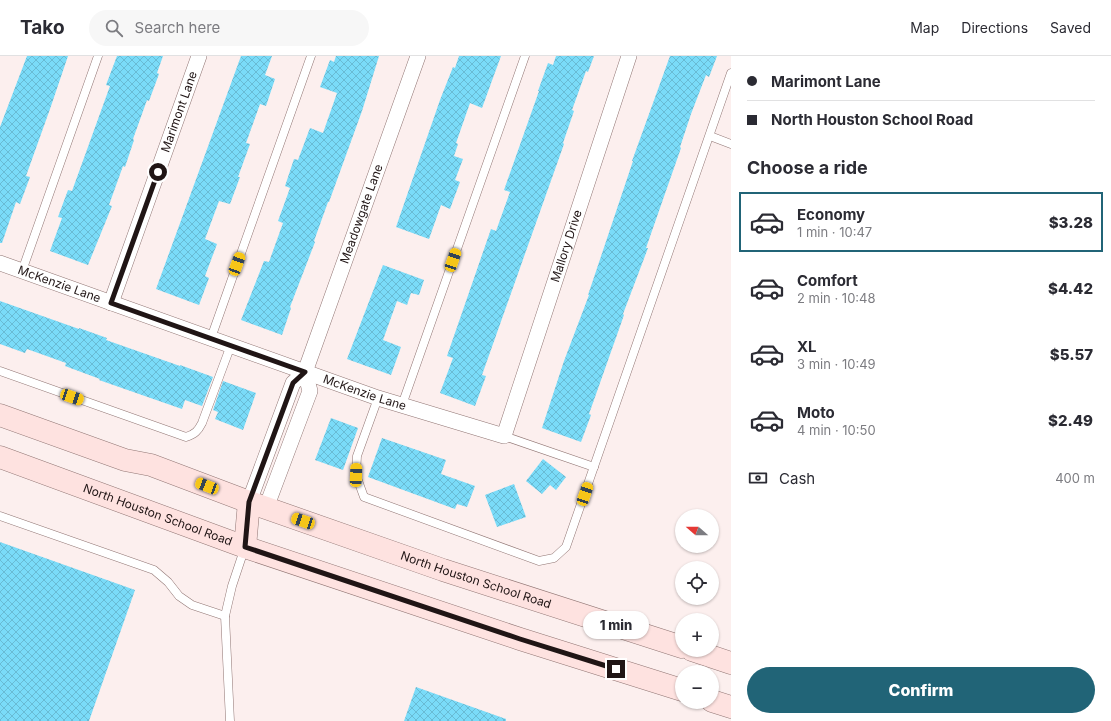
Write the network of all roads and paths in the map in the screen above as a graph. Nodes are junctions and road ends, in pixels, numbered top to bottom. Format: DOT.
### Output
graph roads {
  1 [pos="98,56"];
  2 [pos="199,56"];
  3 [pos="311,56"];
  4 [pos="418,56"];
  5 [pos="525,56"];
  6 [pos="629,56"];
  7 [pos="731,73"];
  8 [pos="710,136"];
  9 [pos="731,144"];
  10 [pos="0,263"];
  11 [pos="22,271"];
  12 [pos="111,303"];
  13 [pos="211,338"];
  14 [pos="231,345"];
  15 [pos="0,371"];
  16 [pos="305,372"];
  17 [pos="378,398"];
  18 [pos="402,405"];
  19 [pos="0,415"];
  20 [pos="504,436"];
  21 [pos="0,457"];
  22 [pos="594,467"];
  23 [pos="258,505"];
  24 [pos="0,516"];
  25 [pos="245,547"];
  26 [pos="225,616"];
  27 [pos="675,645"];
  28 [pos="713,657"];
  29 [pos="731,663"];
  30 [pos="675,688"];
  31 [pos="719,703"];
  32 [pos="731,707"];
  33 [pos="230,721"];
  1 -- 11 [label="lane"];
  2 -- 12 [label="street, Marimont Lane"];
  3 -- 13 [label="lane"];
  4 -- 16 [label="street, Meadowgate Lane"];
  5 -- 18 [label="lane"];
  6 -- 20 [label="street, Mallory Drive"];
  7 -- 8 [label="lane"];
  8 -- 9 [label="lane"];
  8 -- 22 [label="lane"];
  10 -- 11 [label="street, McKenzie Lane"];
  11 -- 12 [label="street, McKenzie Lane"];
  12 -- 13 [label="street, McKenzie Lane"];
  13 -- 14 [label="street, McKenzie Lane"];
  14 -- 15 [label="lane"];
  14 -- 16 [label="street, McKenzie Lane"];
  16 -- 17 [label="street, McKenzie Lane"];
  16 -- 23 [label="street"];
  17 -- 18 [label="street, McKenzie Lane"];
  17 -- 22 [label="lane"];
  18 -- 20 [label="street, McKenzie Lane"];
  19 -- 23 [label="main road, North Houston School Road"];
  20 -- 22 [label="lane"];
  21 -- 25 [label="main road, North Houston School Road"];
  23 -- 25 [label="main road"];
  23 -- 27 [label="main road, North Houston School Road"];
  24 -- 26 [label="lane"];
  25 -- 26 [label="lane"];
  25 -- 30 [label="main road, North Houston School Road"];
  26 -- 33 [label="lane"];
  28 -- 29 [label="main road"];
  31 -- 32 [label="main road"];
}
